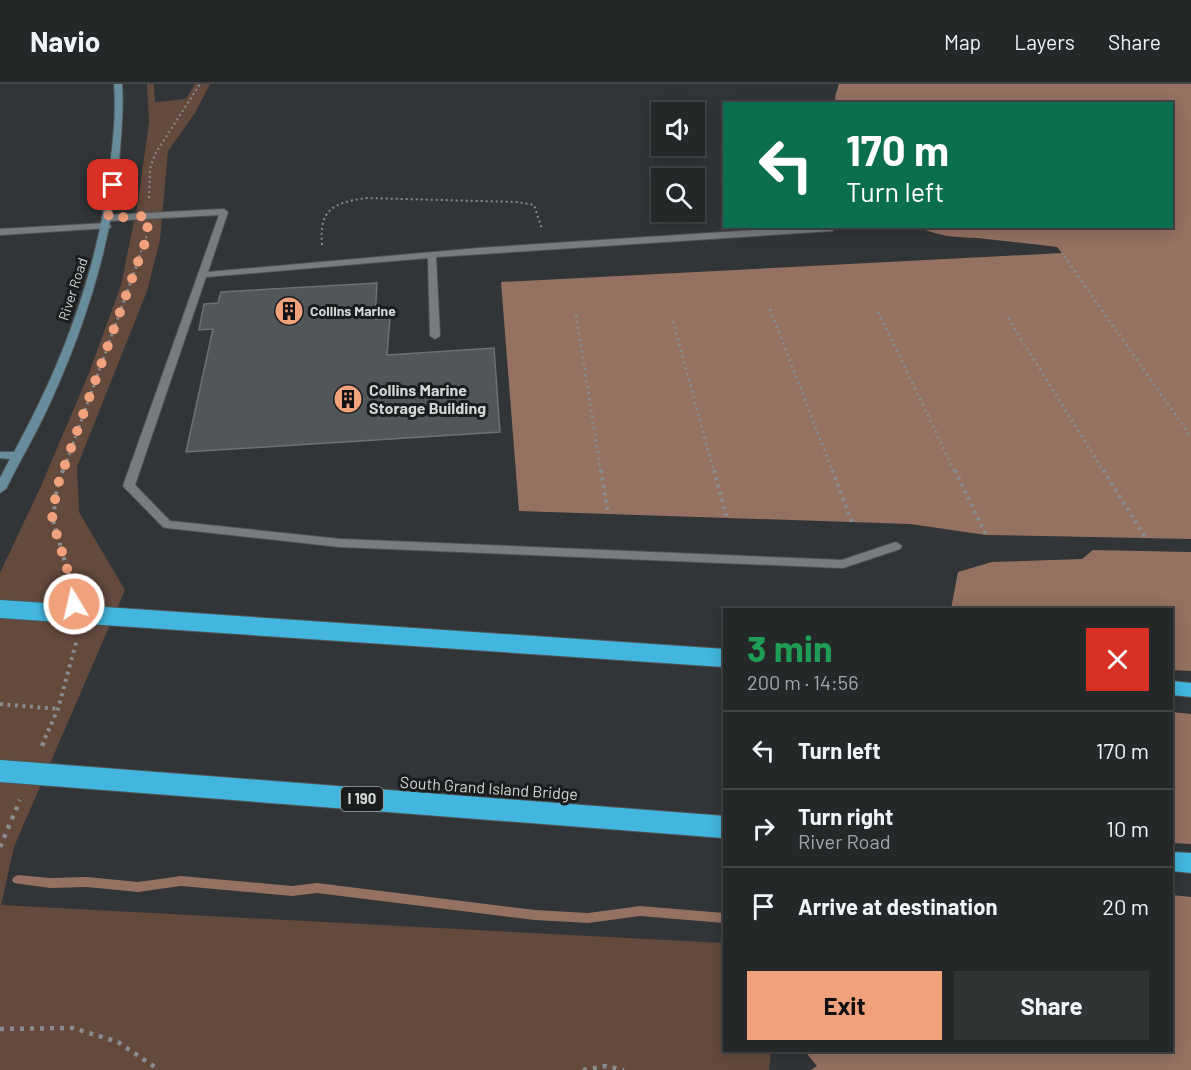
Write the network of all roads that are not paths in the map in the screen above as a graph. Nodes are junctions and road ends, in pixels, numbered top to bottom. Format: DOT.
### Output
graph roads {
  1 [pos="118,84"];
  2 [pos="108,222"];
  3 [pos="832,228"];
  4 [pos="0,232"];
  5 [pos="432,256"];
  6 [pos="202,275"];
  7 [pos="435,336"];
  8 [pos="0,455"];
  9 [pos="16,456"];
  10 [pos="0,489"];
  11 [pos="896,546"];
  12 [pos="0,609"];
  13 [pos="723,658"];
  14 [pos="1173,688"];
  15 [pos="1191,690"];
  16 [pos="0,771"];
  17 [pos="723,827"];
  18 [pos="1173,862"];
  19 [pos="1191,863"];
  1 -- 2 [label="main road, River Road"];
  2 -- 4 [label="lane"];
  2 -- 6 [label="lane"];
  2 -- 9 [label="main road, River Road"];
  3 -- 5 [label="lane"];
  5 -- 6 [label="lane"];
  5 -- 7 [label="lane"];
  6 -- 11 [label="lane"];
  8 -- 9 [label="main road"];
  9 -- 10 [label="main road, River Road"];
  12 -- 13 [label="highway, bridge"];
  14 -- 15 [label="highway"];
  16 -- 17 [label="highway, South Grand Island Bridge / I 190, bridge"];
  18 -- 19 [label="highway"];
}
